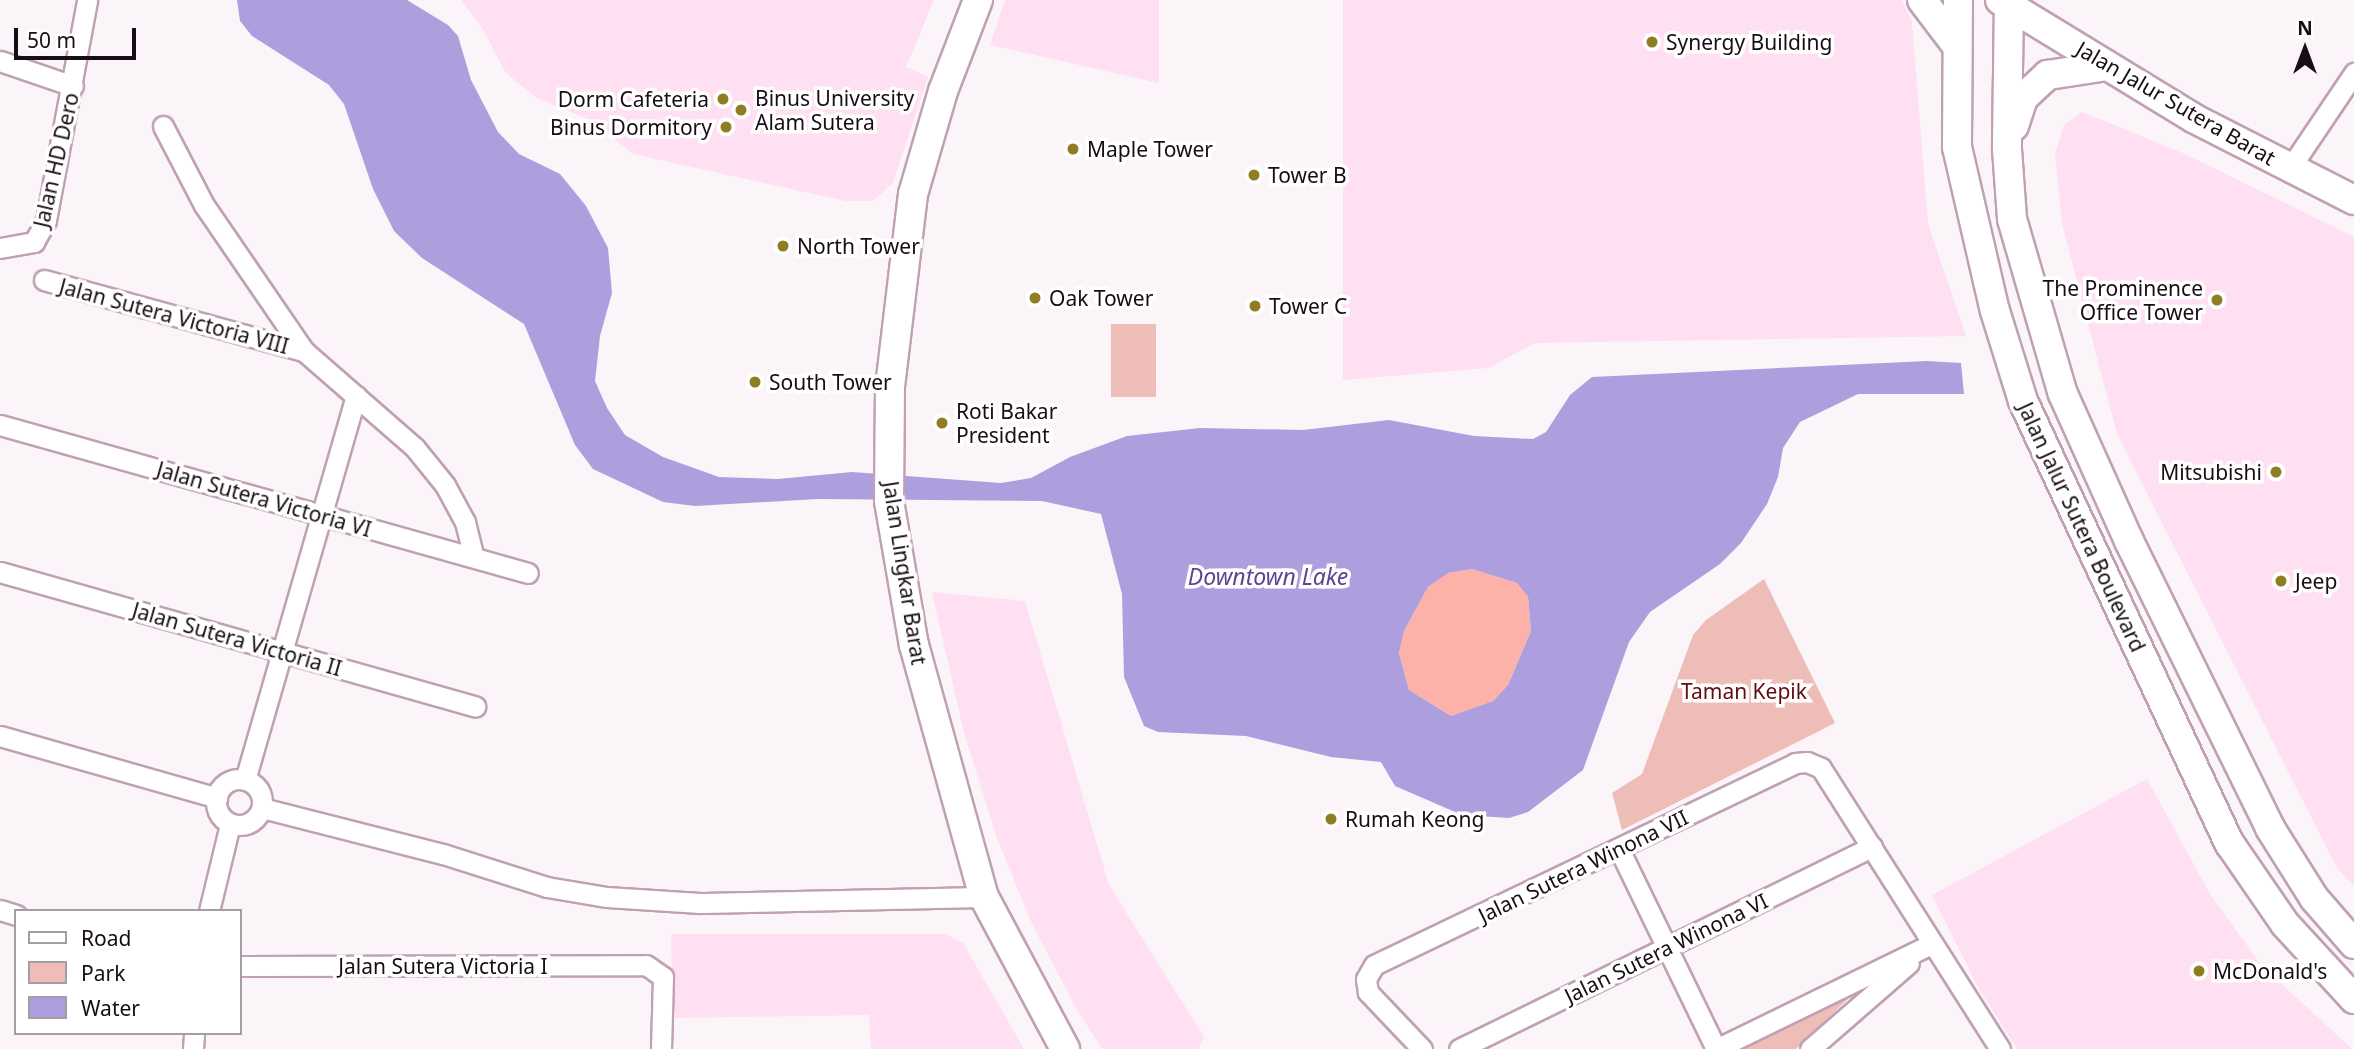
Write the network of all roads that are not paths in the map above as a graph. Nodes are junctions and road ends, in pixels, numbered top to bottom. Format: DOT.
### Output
graph roads {
  1 [pos="87,0"];
  2 [pos="978,0"];
  3 [pos="1922,0"];
  4 [pos="1958,0"];
  5 [pos="2044,0"];
  6 [pos="2006,1"];
  7 [pos="2061,36"];
  8 [pos="1956,45"];
  9 [pos="0,61"];
  10 [pos="2106,66"];
  11 [pos="2354,73"];
  12 [pos="73,86"];
  13 [pos="163,126"];
  14 [pos="2007,149"];
  15 [pos="2290,168"];
  16 [pos="2354,200"];
  17 [pos="0,248"];
  18 [pos="44,280"];
  19 [pos="304,351"];
  20 [pos="356,396"];
  21 [pos="0,425"];
  22 [pos="322,516"];
  23 [pos="474,556"];
  24 [pos="0,572"];
  25 [pos="528,573"];
  26 [pos="282,651"];
  27 [pos="475,706"];
  28 [pos="0,736"];
  29 [pos="245,780"];
  30 [pos="217,797"];
  31 [pos="262,808"];
  32 [pos="230,824"];
  33 [pos="1872,847"];
  34 [pos="1619,849"];
  35 [pos="984,897"];
  36 [pos="209,909"];
  37 [pos="1931,944"];
  38 [pos="2354,944"];
  39 [pos="1667,948"];
  40 [pos="242,967"];
  41 [pos="2354,999"];
  42 [pos="1991,1045"];
  43 [pos="661,1049"];
  44 [pos="1065,1049"];
  45 [pos="1422,1049"];
  46 [pos="1459,1049"];
  47 [pos="1716,1049"];
  48 [pos="1810,1049"];
  1 -- 12 [label="street, Jalan HD Dero"];
  2 -- 35 [label="main road, Jalan Lingkar Barat"];
  3 -- 8 [label="main road"];
  4 -- 8 [label="main road, Jalan Jalur Sutera Boulevard"];
  5 -- 7 [label="main road"];
  6 -- 7 [label="main road, Jalan Jalur Sutera Barat"];
  6 -- 14 [label="main road, Jalan Jalur Sutera Boulevard"];
  7 -- 10 [label="main road, Jalan Jalur Sutera Barat"];
  8 -- 41 [label="main road, Jalan Jalur Sutera Boulevard"];
  9 -- 12 [label="street"];
  10 -- 14 [label="main road"];
  10 -- 15 [label="main road, Jalan Jalur Sutera Barat"];
  11 -- 15 [label="street"];
  12 -- 17 [label="street, Jalan HD Dero"];
  13 -- 19 [label="street"];
  14 -- 38 [label="main road, Jalan Jalur Sutera Boulevard"];
  15 -- 16 [label="main road, Jalan Jalur Sutera Barat"];
  18 -- 19 [label="street, Jalan Sutera Victoria VIII"];
  19 -- 20 [label="street"];
  20 -- 22 [label="street"];
  20 -- 23 [label="street"];
  21 -- 22 [label="street, Jalan Sutera Victoria VI"];
  22 -- 23 [label="street, Jalan Sutera Victoria VI"];
  22 -- 26 [label="street"];
  23 -- 25 [label="street, Jalan Sutera Victoria VI"];
  24 -- 26 [label="street, Jalan Sutera Victoria II"];
  26 -- 27 [label="street, Jalan Sutera Victoria II"];
  26 -- 29 [label="street"];
  28 -- 30 [label="street"];
  29 -- 30 [label="street"];
  29 -- 31 [label="street"];
  30 -- 32 [label="street"];
  31 -- 32 [label="street"];
  31 -- 35 [label="street"];
  32 -- 36 [label="street"];
  33 -- 34 [label="street, Jalan Sutera Winona VII"];
  33 -- 37 [label="street"];
  33 -- 39 [label="street, Jalan Sutera Winona VI"];
  34 -- 39 [label="street"];
  34 -- 45 [label="street, Jalan Sutera Winona VII"];
  35 -- 44 [label="main road, Jalan Lingkar Barat"];
  37 -- 42 [label="street"];
  37 -- 47 [label="street"];
  37 -- 48 [label="street"];
  39 -- 46 [label="street, Jalan Sutera Winona VI"];
  39 -- 47 [label="street"];
  40 -- 43 [label="street, Jalan Sutera Victoria I"];
}
